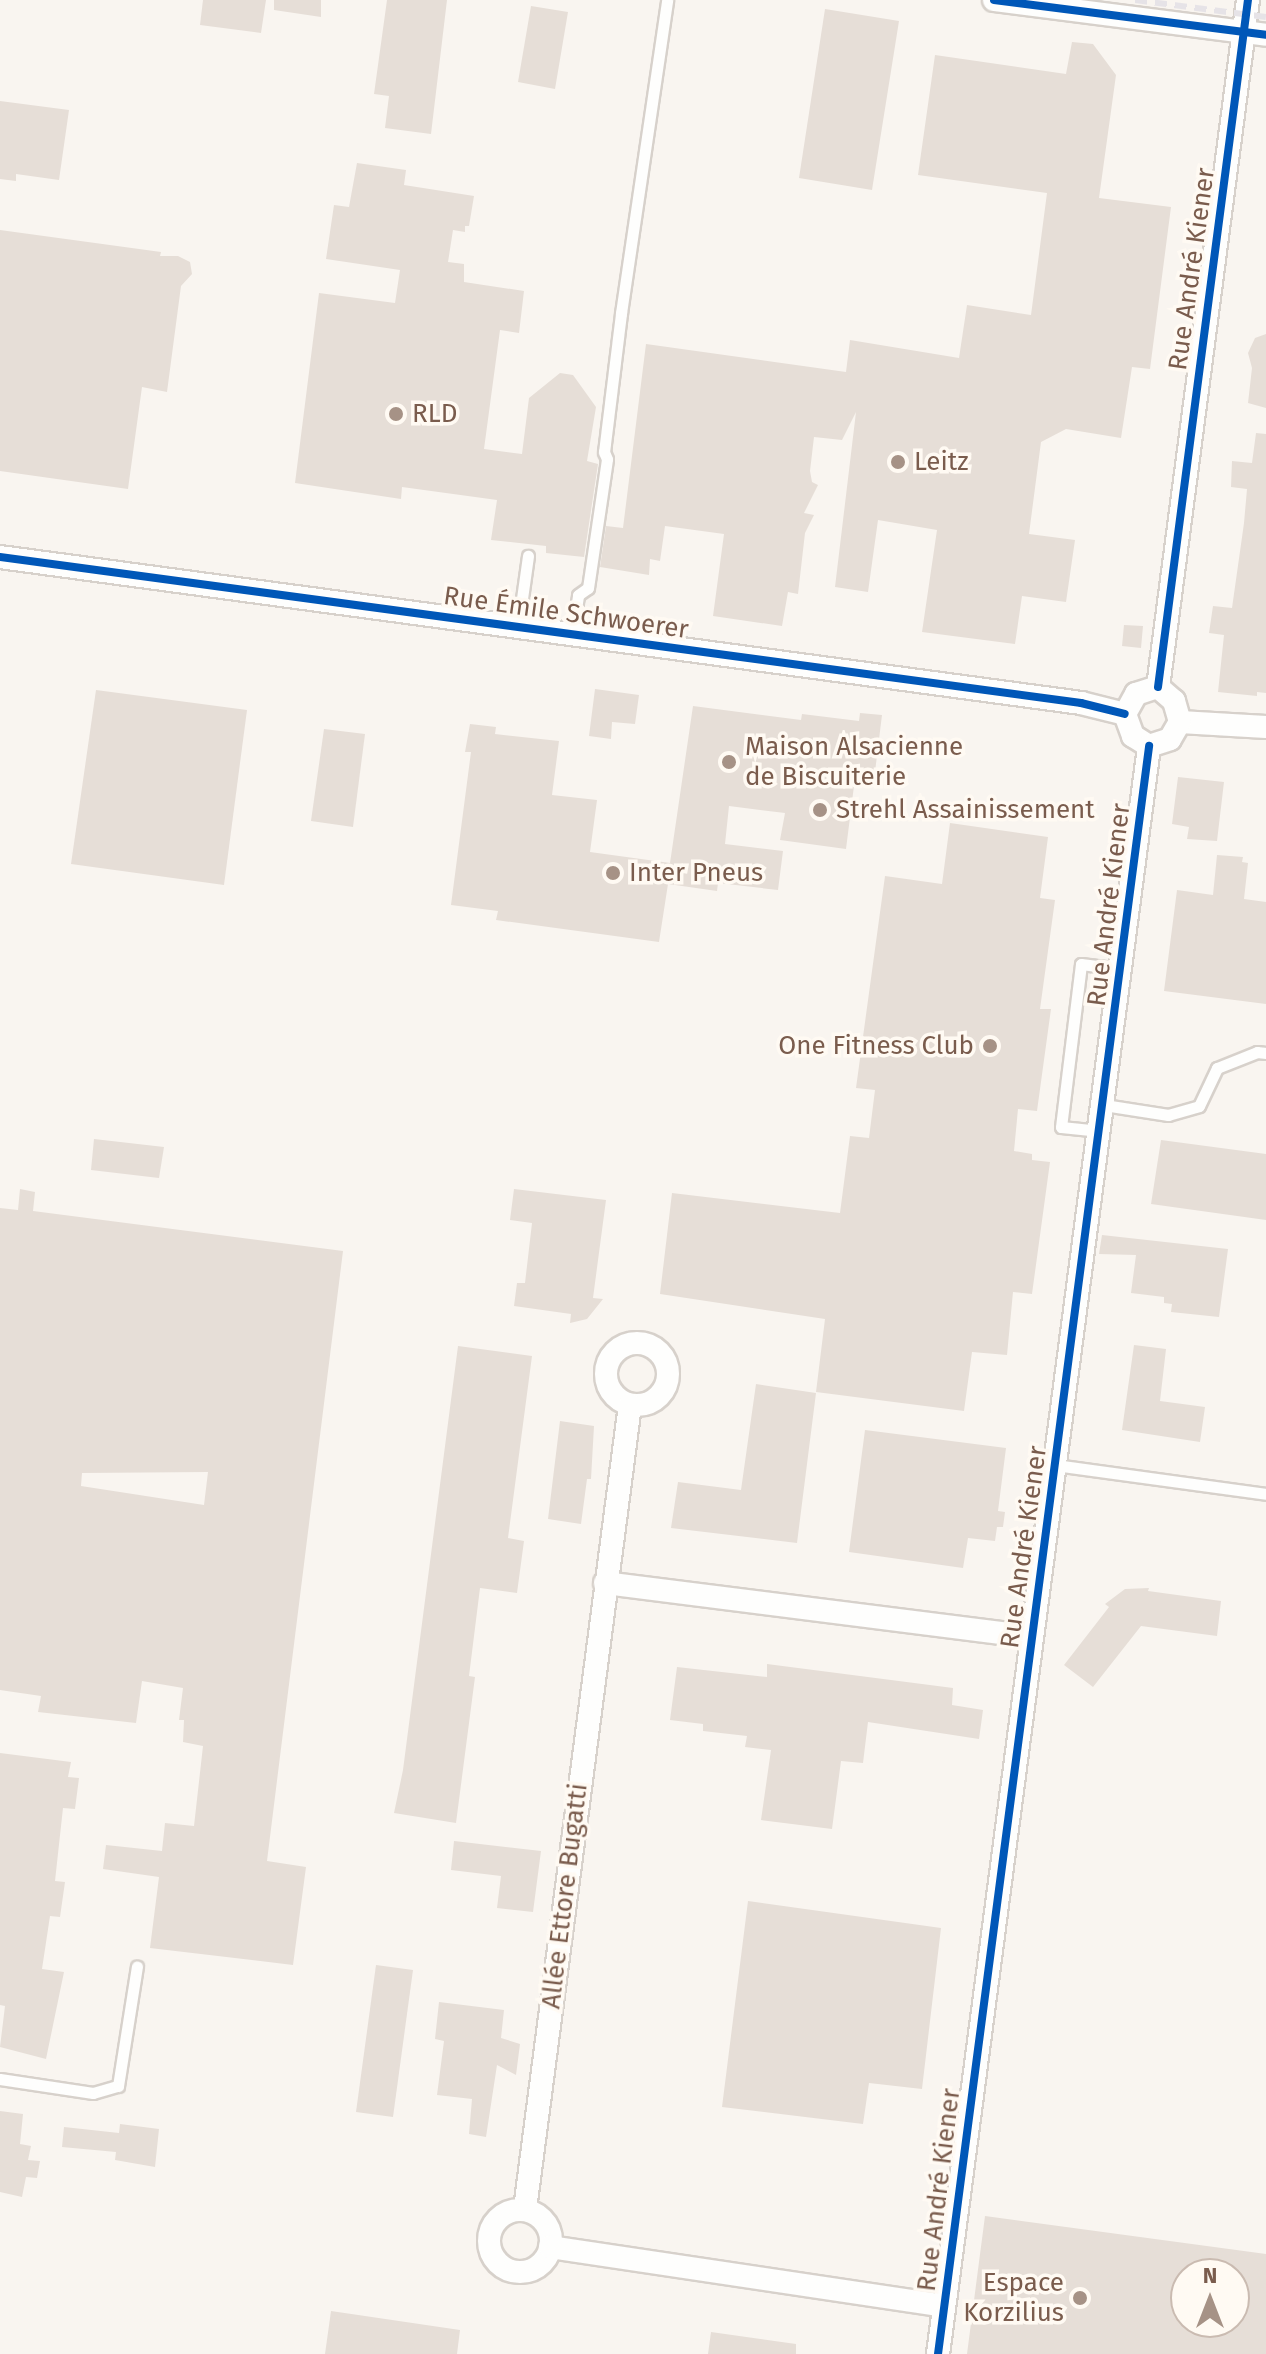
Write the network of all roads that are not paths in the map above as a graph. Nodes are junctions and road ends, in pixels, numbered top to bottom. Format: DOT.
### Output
graph roads {
  1 [pos="667,0"];
  2 [pos="994,0"];
  3 [pos="1248,0"];
  4 [pos="1243,31"];
  5 [pos="1266,35"];
  6 [pos="528,556"];
  7 [pos="0,557"];
  8 [pos="518,627"];
  9 [pos="572,634"];
  10 [pos="1158,687"];
  11 [pos="1125,714"];
  12 [pos="1180,722"];
  13 [pos="1266,727"];
  14 [pos="1149,746"];
  15 [pos="1121,969"];
  16 [pos="1266,1053"];
  17 [pos="1104,1105"];
  18 [pos="1100,1131"];
  19 [pos="630,1405"];
  20 [pos="1055,1465"];
  21 [pos="1266,1494"];
  22 [pos="605,1583"];
  23 [pos="1032,1637"];
  24 [pos="137,1966"];
  25 [pos="0,2079"];
  26 [pos="525,2209"];
  27 [pos="550,2247"];
  28 [pos="944,2306"];
  29 [pos="938,2354"];
  1 -- 9 [label="lane"];
  2 -- 4 [label="street"];
  3 -- 4 [label="street, Rue André Kiener"];
  4 -- 5 [label="street"];
  4 -- 10 [label="street, Rue André Kiener"];
  6 -- 8 [label="lane"];
  7 -- 8 [label="street, Rue Émile Schwoerer"];
  8 -- 9 [label="street, Rue Émile Schwoerer"];
  9 -- 11 [label="street, Rue Émile Schwoerer"];
  10 -- 11 [label="street"];
  10 -- 12 [label="street"];
  11 -- 14 [label="street"];
  12 -- 13 [label="street"];
  12 -- 14 [label="street"];
  14 -- 15 [label="street, Rue André Kiener"];
  15 -- 17 [label="street, Rue André Kiener"];
  15 -- 18 [label="lane"];
  16 -- 17 [label="lane"];
  17 -- 18 [label="street, Rue André Kiener"];
  18 -- 20 [label="street, Rue André Kiener"];
  19 -- 22 [label="street, Allée Ettore Bugatti"];
  20 -- 21 [label="lane"];
  20 -- 23 [label="street, Rue André Kiener"];
  22 -- 23 [label="street"];
  22 -- 26 [label="street, Allée Ettore Bugatti"];
  23 -- 28 [label="street, Rue André Kiener"];
  24 -- 25 [label="lane"];
  26 -- 27 [label="street"];
  26 -- 27 [label="street"];
  27 -- 28 [label="street"];
  28 -- 29 [label="street, Rue André Kiener"];
}
